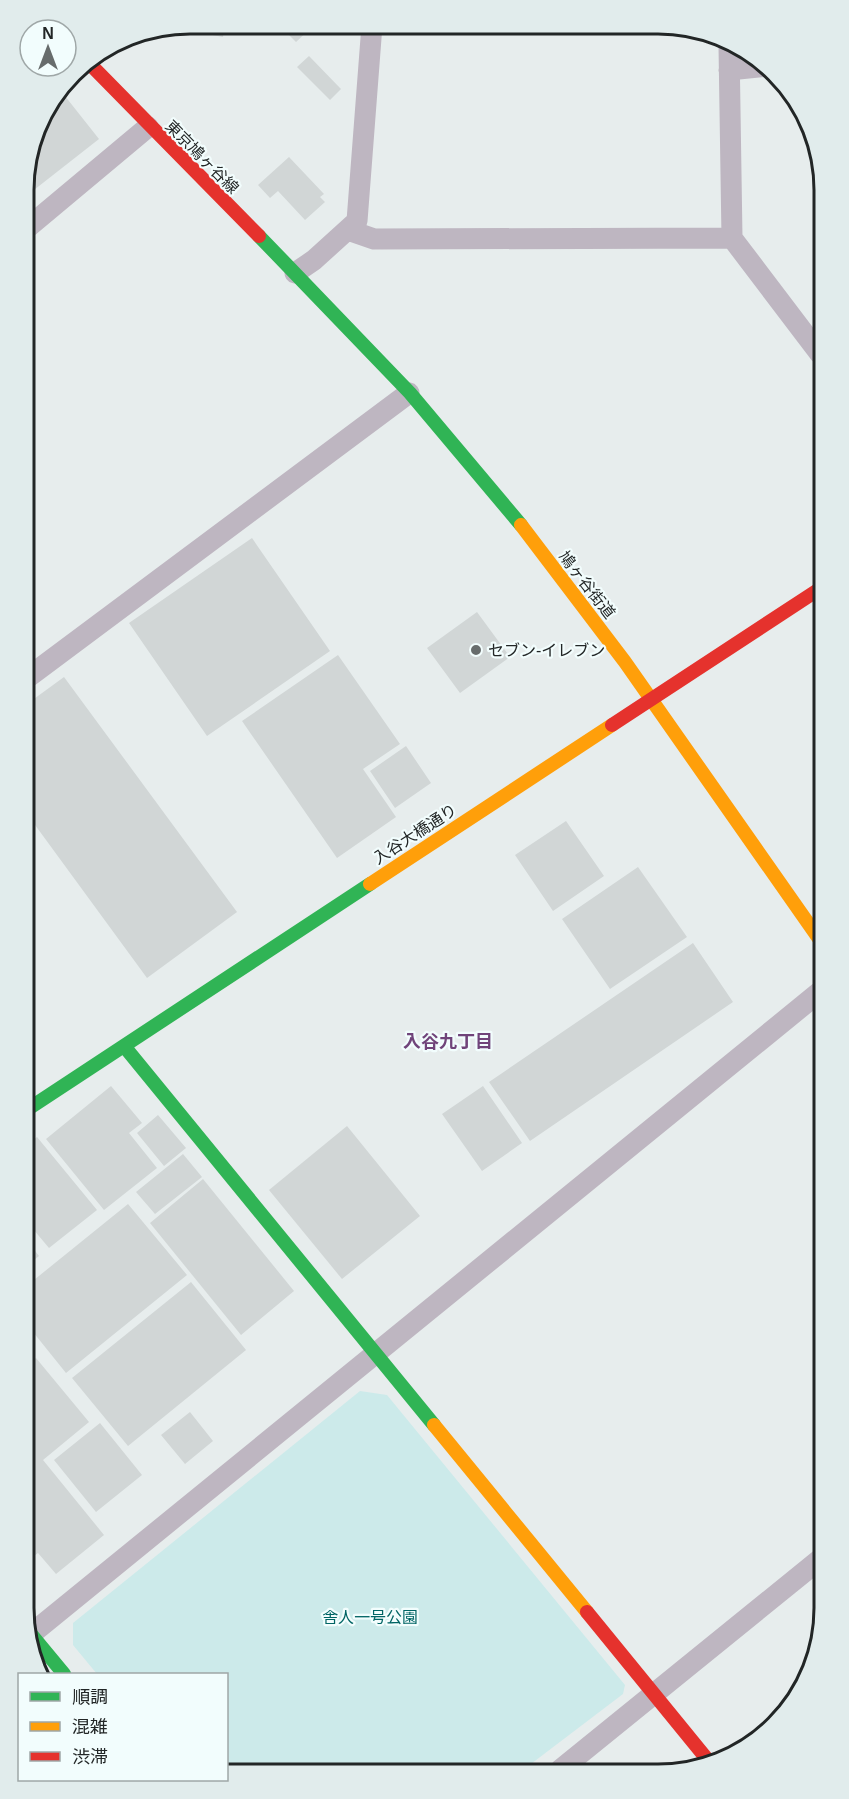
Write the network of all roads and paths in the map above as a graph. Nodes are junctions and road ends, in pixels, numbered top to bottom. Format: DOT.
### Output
graph roads {
  1 [pos="371,35"];
  2 [pos="729,52"];
  3 [pos="754,68"];
  4 [pos="94,69"];
  5 [pos="729,70"];
  6 [pos="148,127"];
  7 [pos="35,221"];
  8 [pos="348,230"];
  9 [pos="732,238"];
  10 [pos="295,273"];
  11 [pos="814,346"];
  12 [pos="409,393"];
  13 [pos="814,593"];
  14 [pos="35,672"];
  15 [pos="652,697"];
  16 [pos="814,931"];
  17 [pos="814,997"];
  18 [pos="124,1046"];
  19 [pos="34,1105"];
  20 [pos="377,1353"];
  21 [pos="814,1564"];
  22 [pos="36,1629"];
  23 [pos="39,1645"];
  24 [pos="63,1673"];
  25 [pos="654,1694"];
  26 [pos="705,1757"];
  27 [pos="567,1764"];
  1 -- 8 [label="street"];
  2 -- 5 [label="street"];
  3 -- 5 [label="street"];
  4 -- 6 [label="street, 東京鳩ヶ谷線"];
  5 -- 9 [label="street"];
  6 -- 7 [label="street"];
  6 -- 10 [label="street, 東京鳩ヶ谷線"];
  8 -- 9 [label="street"];
  8 -- 10 [label="street"];
  9 -- 11 [label="street"];
  10 -- 12 [label="street, 鳩ヶ谷街道"];
  12 -- 14 [label="street"];
  12 -- 15 [label="street, 鳩ヶ谷街道"];
  13 -- 15 [label="street, 入谷大橋通り"];
  15 -- 16 [label="street, 鳩ヶ谷街道"];
  15 -- 18 [label="street, 入谷大橋通り"];
  17 -- 20 [label="street"];
  18 -- 19 [label="street, 入谷大橋通り"];
  18 -- 20 [label="street"];
  20 -- 22 [label="street"];
  20 -- 25 [label="street"];
  21 -- 25 [label="street"];
  23 -- 24 [label="street"];
  25 -- 26 [label="street"];
  25 -- 27 [label="street"];
}
